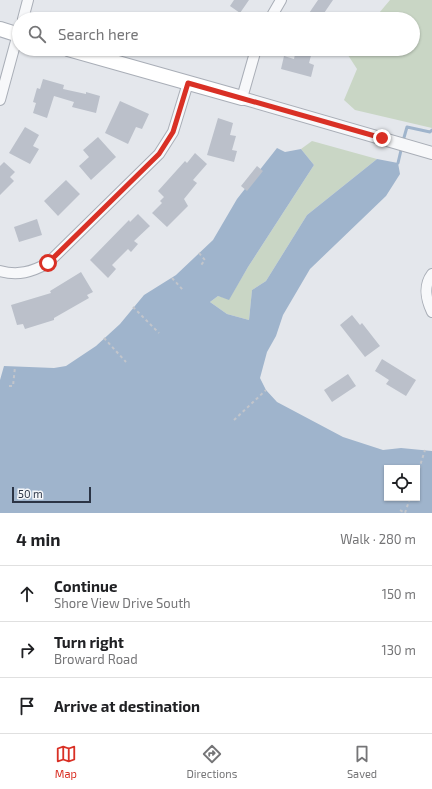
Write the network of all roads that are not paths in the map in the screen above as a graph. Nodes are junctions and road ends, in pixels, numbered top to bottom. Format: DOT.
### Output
graph roads {
  1 [pos="28,0"];
  2 [pos="281,0"];
  3 [pos="25,12"];
  4 [pos="274,12"];
  5 [pos="0,29"];
  6 [pos="12,32"];
  7 [pos="12,56"];
  8 [pos="93,56"];
  9 [pos="254,56"];
  10 [pos="188,83"];
  11 [pos="242,98"];
  12 [pos="0,100"];
  13 [pos="432,152"];
  14 [pos="0,271"];
  15 [pos="432,274"];
  16 [pos="432,312"];
  1 -- 3 [label="street"];
  2 -- 4 [label="street"];
  5 -- 6 [label="main road"];
  7 -- 12 [label="street"];
  8 -- 10 [label="main road"];
  9 -- 11 [label="street"];
  10 -- 11 [label="main road"];
  10 -- 14 [label="street"];
  11 -- 13 [label="street"];
  15 -- 16 [label="street"];
}
